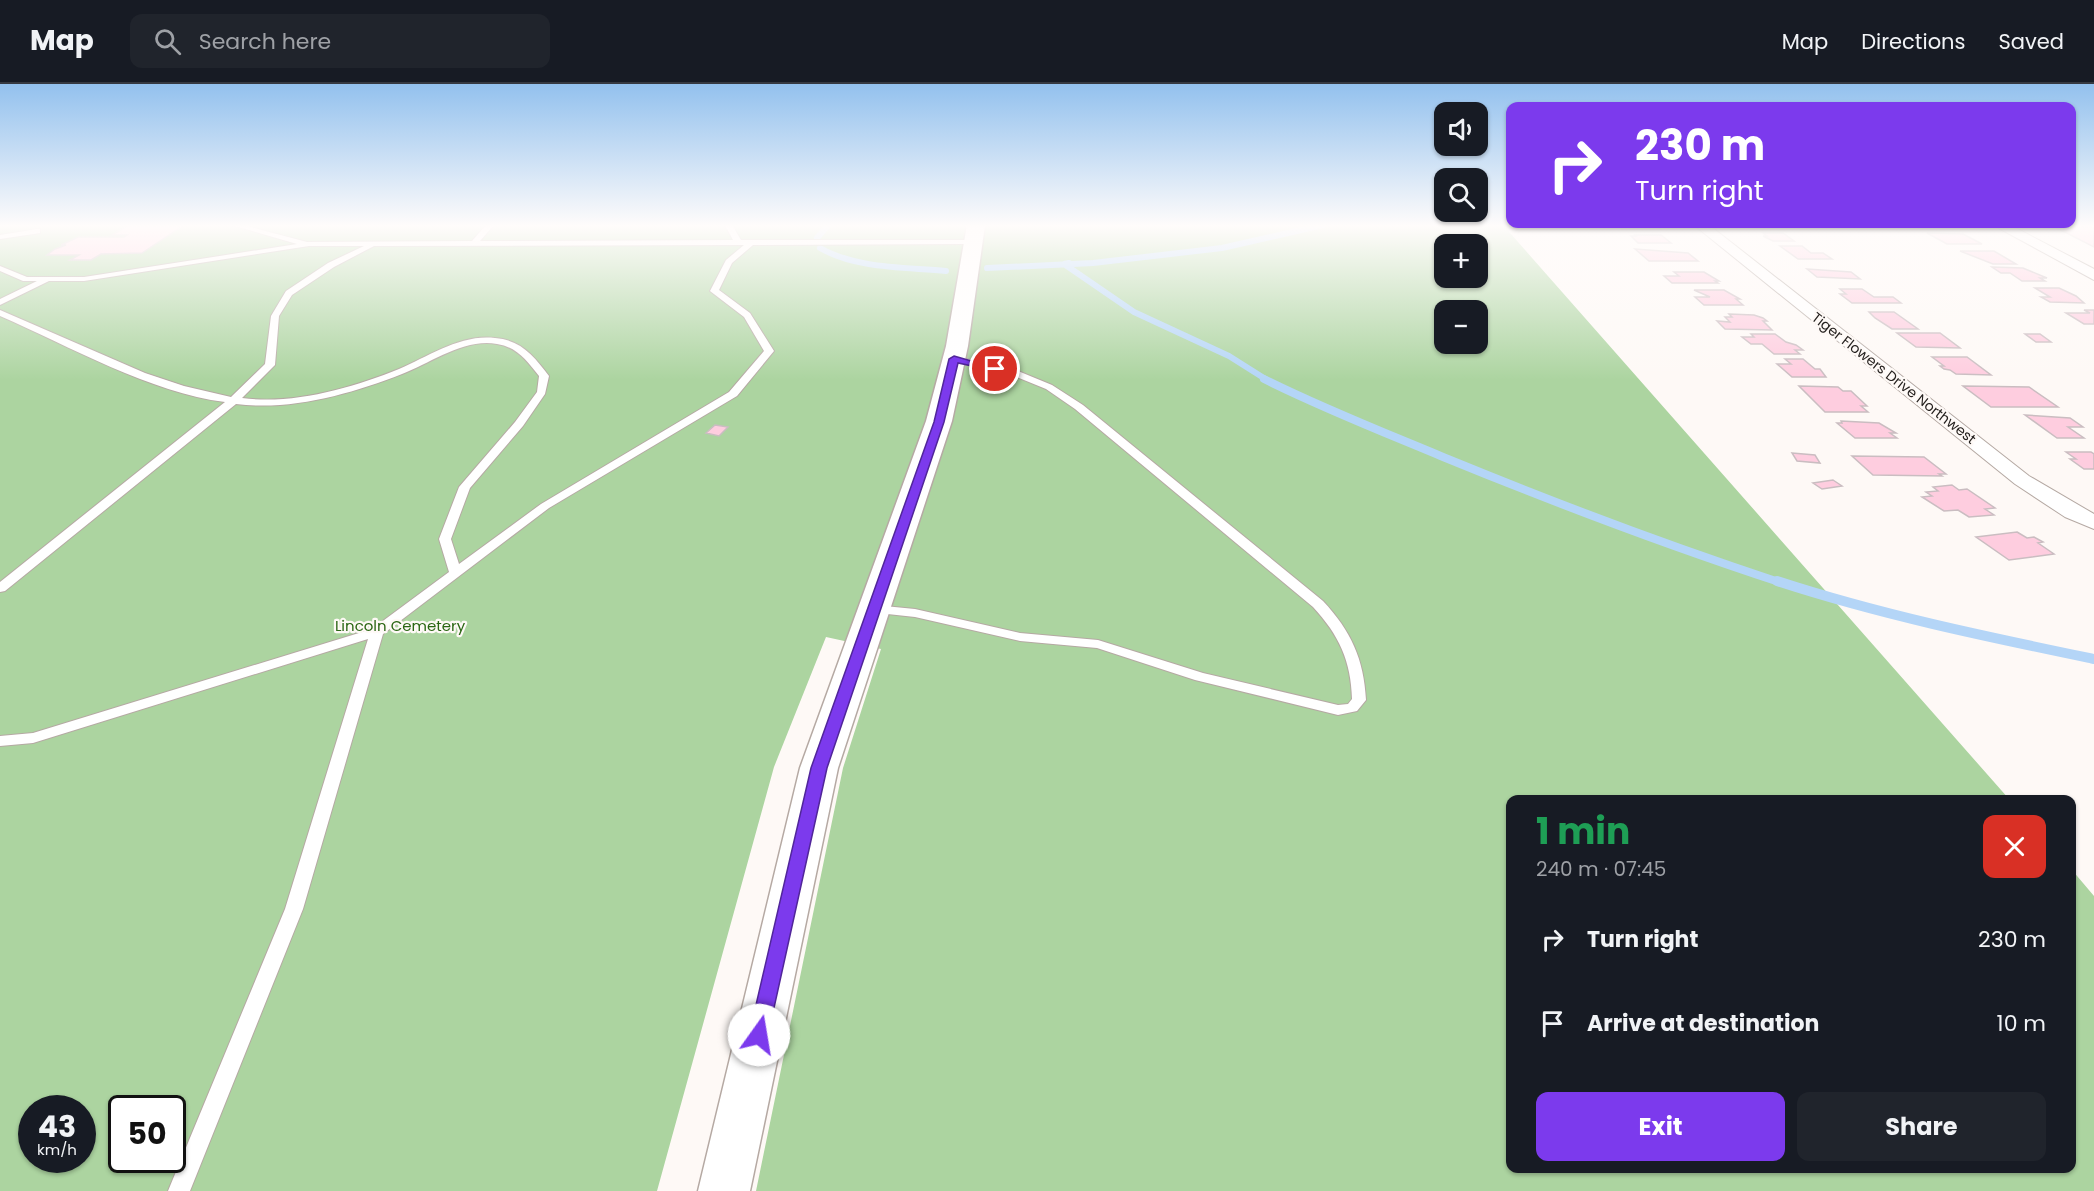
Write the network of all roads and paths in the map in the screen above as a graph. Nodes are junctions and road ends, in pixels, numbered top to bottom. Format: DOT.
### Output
graph roads {
  1 [pos="20,277"];
  2 [pos="99,277"];
  3 [pos="314,277"];
  4 [pos="721,277"];
  5 [pos="968,277"];
  6 [pos="1766,277"];
  7 [pos="50,279"];
  8 [pos="0,302"];
  9 [pos="0,313"];
  10 [pos="954,359"];
  11 [pos="233,401"];
  12 [pos="2094,522"];
  13 [pos="456,573"];
  14 [pos="0,588"];
  15 [pos="874,609"];
  16 [pos="377,632"];
  17 [pos="0,741"];
  18 [pos="179,1191"];
  19 [pos="724,1191"];
  1 -- 7 [label="lane"];
  2 -- 7 [label="lane"];
  3 -- 11 [label="lane"];
  4 -- 13 [label="lane"];
  5 -- 10 [label="main road"];
  6 -- 12 [label="street, Tiger Flowers Drive Northwest"];
  7 -- 8 [label="lane"];
  9 -- 11 [label="lane"];
  10 -- 15 [label="main road"];
  10 -- 15 [label="lane"];
  11 -- 13 [label="lane"];
  11 -- 14 [label="lane"];
  13 -- 16 [label="lane"];
  15 -- 19 [label="main road"];
  16 -- 17 [label="lane"];
  16 -- 18 [label="lane"];
}
